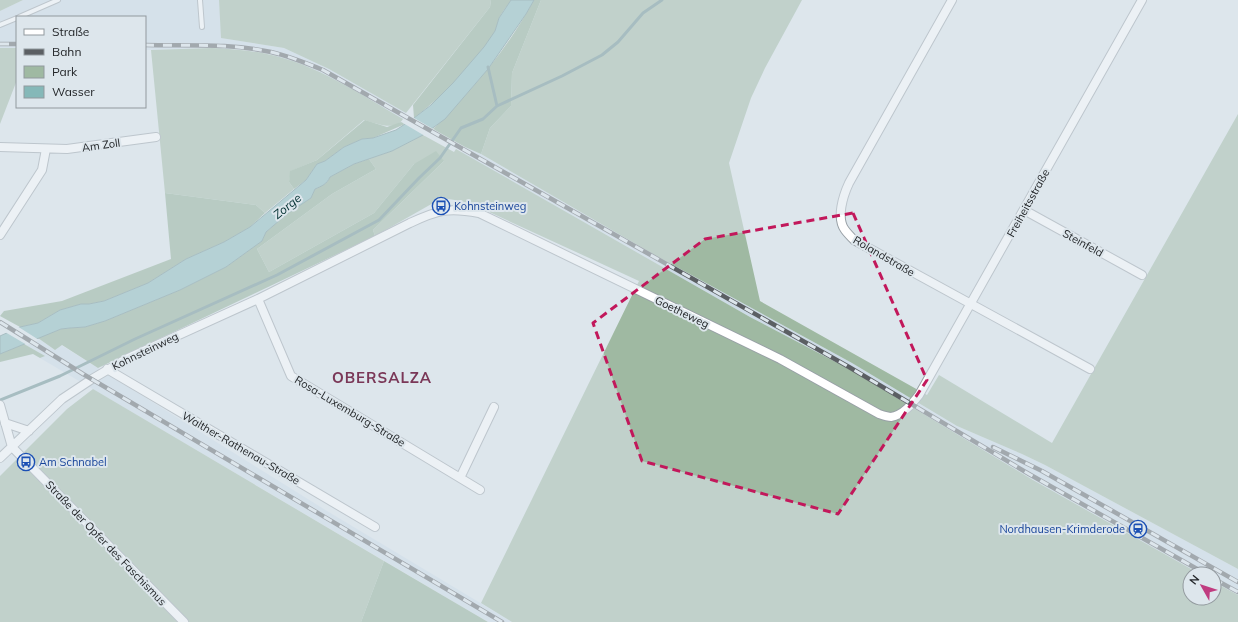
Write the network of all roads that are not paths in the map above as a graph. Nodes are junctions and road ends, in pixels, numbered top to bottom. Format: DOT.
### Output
graph roads {
  1 [pos="58,0"];
  2 [pos="200,0"];
  3 [pos="952,0"];
  4 [pos="1142,0"];
  5 [pos="20,16"];
  6 [pos="16,18"];
  7 [pos="0,25"];
  8 [pos="202,28"];
  9 [pos="156,137"];
  10 [pos="0,147"];
  11 [pos="46,149"];
  12 [pos="446,209"];
  13 [pos="1024,210"];
  14 [pos="0,235"];
  15 [pos="1142,275"];
  16 [pos="258,299"];
  17 [pos="971,305"];
  18 [pos="108,369"];
  19 [pos="1090,369"];
  20 [pos="912,404"];
  21 [pos="0,406"];
  22 [pos="494,407"];
  23 [pos="5,423"];
  24 [pos="29,431"];
  25 [pos="12,447"];
  26 [pos="0,458"];
  27 [pos="460,478"];
  28 [pos="480,490"];
  29 [pos="375,527"];
  30 [pos="184,622"];
  1 -- 5 [label="lane"];
  2 -- 8 [label="lane"];
  3 -- 17 [label="street, Rolandstraße"];
  4 -- 13 [label="street, Freiheitsstraße"];
  6 -- 7 [label="lane"];
  9 -- 11 [label="street, Am Zoll"];
  10 -- 11 [label="street, Am Zoll"];
  11 -- 14 [label="street"];
  12 -- 16 [label="street, Kohnsteinweg"];
  12 -- 20 [label="street, Goetheweg"];
  13 -- 15 [label="street, Steinfeld"];
  13 -- 17 [label="street, Freiheitsstraße"];
  16 -- 18 [label="street, Kohnsteinweg"];
  16 -- 27 [label="street, Rosa-Luxemburg-Straße"];
  17 -- 19 [label="street, Rolandstraße"];
  17 -- 20 [label="street, Freiheitsstraße"];
  18 -- 24 [label="street, Kohnsteinweg"];
  18 -- 29 [label="street, Walther-Rathenau-Straße"];
  21 -- 23 [label="street"];
  22 -- 27 [label="street"];
  23 -- 24 [label="street"];
  23 -- 25 [label="street"];
  24 -- 25 [label="street, Kohnsteinweg"];
  25 -- 26 [label="street, Kohnsteinweg"];
  25 -- 30 [label="street, Straße der Opfer des Faschismus"];
  27 -- 28 [label="street, Rosa-Luxemburg-Straße"];
}
